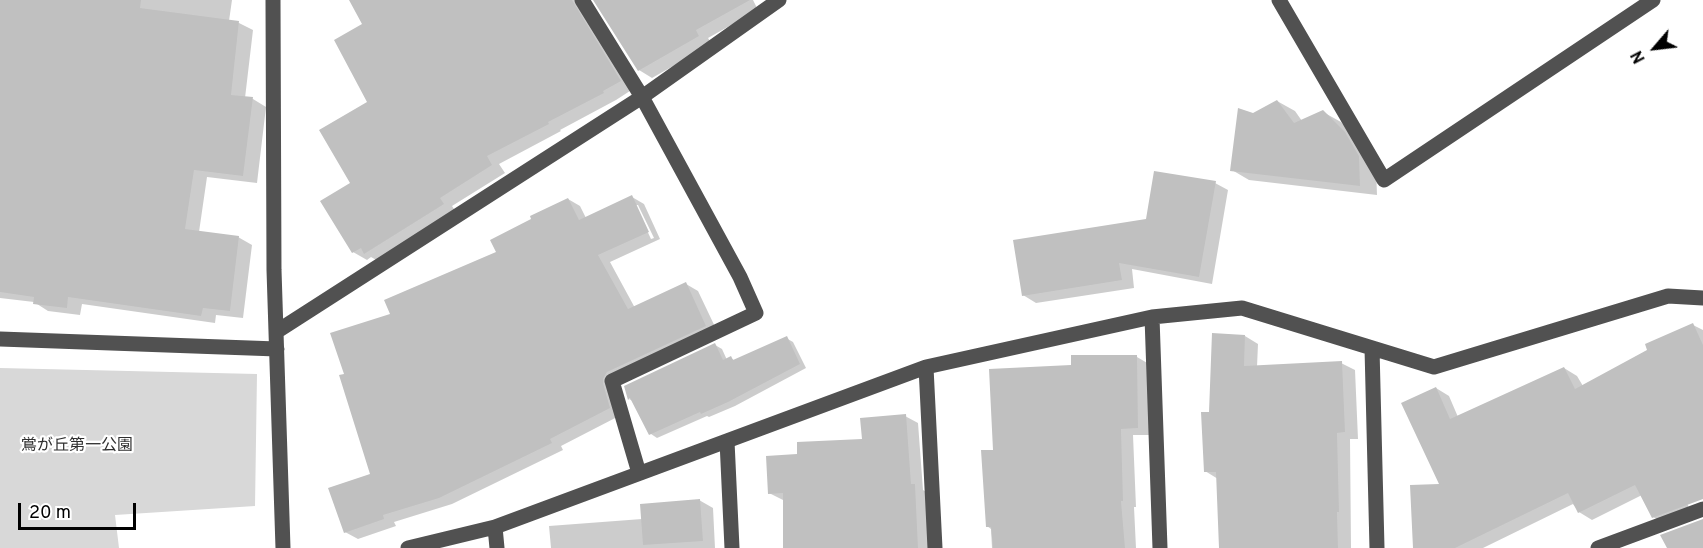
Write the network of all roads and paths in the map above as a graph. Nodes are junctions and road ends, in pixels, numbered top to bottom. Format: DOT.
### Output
graph roads {
  1 [pos="273,0"];
  2 [pos="582,0"];
  3 [pos="779,0"];
  4 [pos="1279,0"];
  5 [pos="1653,0"];
  6 [pos="642,97"];
  7 [pos="1703,298"];
  8 [pos="1152,317"];
  9 [pos="276,332"];
  10 [pos="0,339"];
  11 [pos="1372,348"];
  12 [pos="277,349"];
  13 [pos="926,367"];
  14 [pos="727,441"];
  15 [pos="639,473"];
  16 [pos="1703,508"];
  17 [pos="495,527"];
  18 [pos="283,548"];
  19 [pos="408,548"];
  20 [pos="497,548"];
  21 [pos="732,548"];
  22 [pos="935,548"];
  23 [pos="1160,548"];
  24 [pos="1377,548"];
  25 [pos="1598,548"];
  1 -- 9 [label="street"];
  2 -- 6 [label="street"];
  3 -- 6 [label="street"];
  4 -- 5 [label="street"];
  6 -- 9 [label="street"];
  6 -- 15 [label="street"];
  7 -- 11 [label="street"];
  8 -- 11 [label="street"];
  8 -- 13 [label="street"];
  8 -- 23 [label="street"];
  9 -- 12 [label="street"];
  10 -- 12 [label="street"];
  11 -- 24 [label="street"];
  12 -- 18 [label="street"];
  13 -- 14 [label="street"];
  13 -- 22 [label="street"];
  14 -- 15 [label="street"];
  14 -- 21 [label="street"];
  15 -- 17 [label="street"];
  16 -- 25 [label="street"];
  17 -- 19 [label="street"];
  17 -- 20 [label="street"];
}
